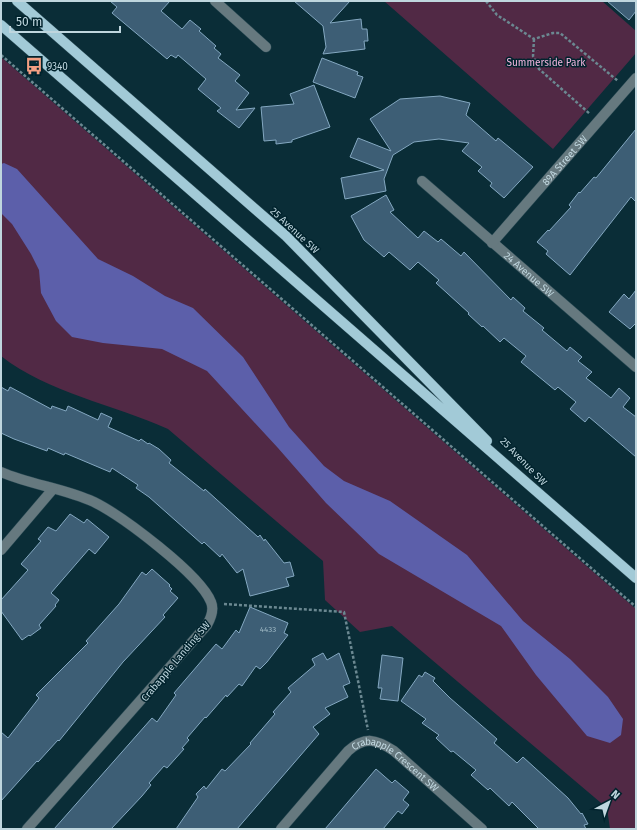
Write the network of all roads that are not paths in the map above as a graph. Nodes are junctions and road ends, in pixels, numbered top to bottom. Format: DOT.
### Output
graph roads {
  1 [pos="17,1"];
  2 [pos="215,1"];
  3 [pos="1,25"];
  4 [pos="266,47"];
  5 [pos="636,78"];
  6 [pos="422,181"];
  7 [pos="492,242"];
  8 [pos="636,367"];
  9 [pos="1,472"];
  10 [pos="52,488"];
  11 [pos="540,495"];
  12 [pos="1,550"];
  13 [pos="636,578"];
  14 [pos="27,829"];
  15 [pos="281,829"];
  16 [pos="482,829"];
  1 -- 11 [label="main road, 25 Avenue SW"];
  2 -- 4 [label="street"];
  3 -- 11 [label="main road, 25 Avenue SW"];
  5 -- 7 [label="street, 89A Street SW"];
  6 -- 7 [label="street, 24 Avenue SW"];
  7 -- 8 [label="street, 24 Avenue SW"];
  9 -- 10 [label="street"];
  10 -- 12 [label="street"];
  10 -- 14 [label="street, Crabapple Landing SW"];
  11 -- 13 [label="main road, 25 Avenue SW"];
  15 -- 16 [label="street, Crabapple Crescent SW"];
}
